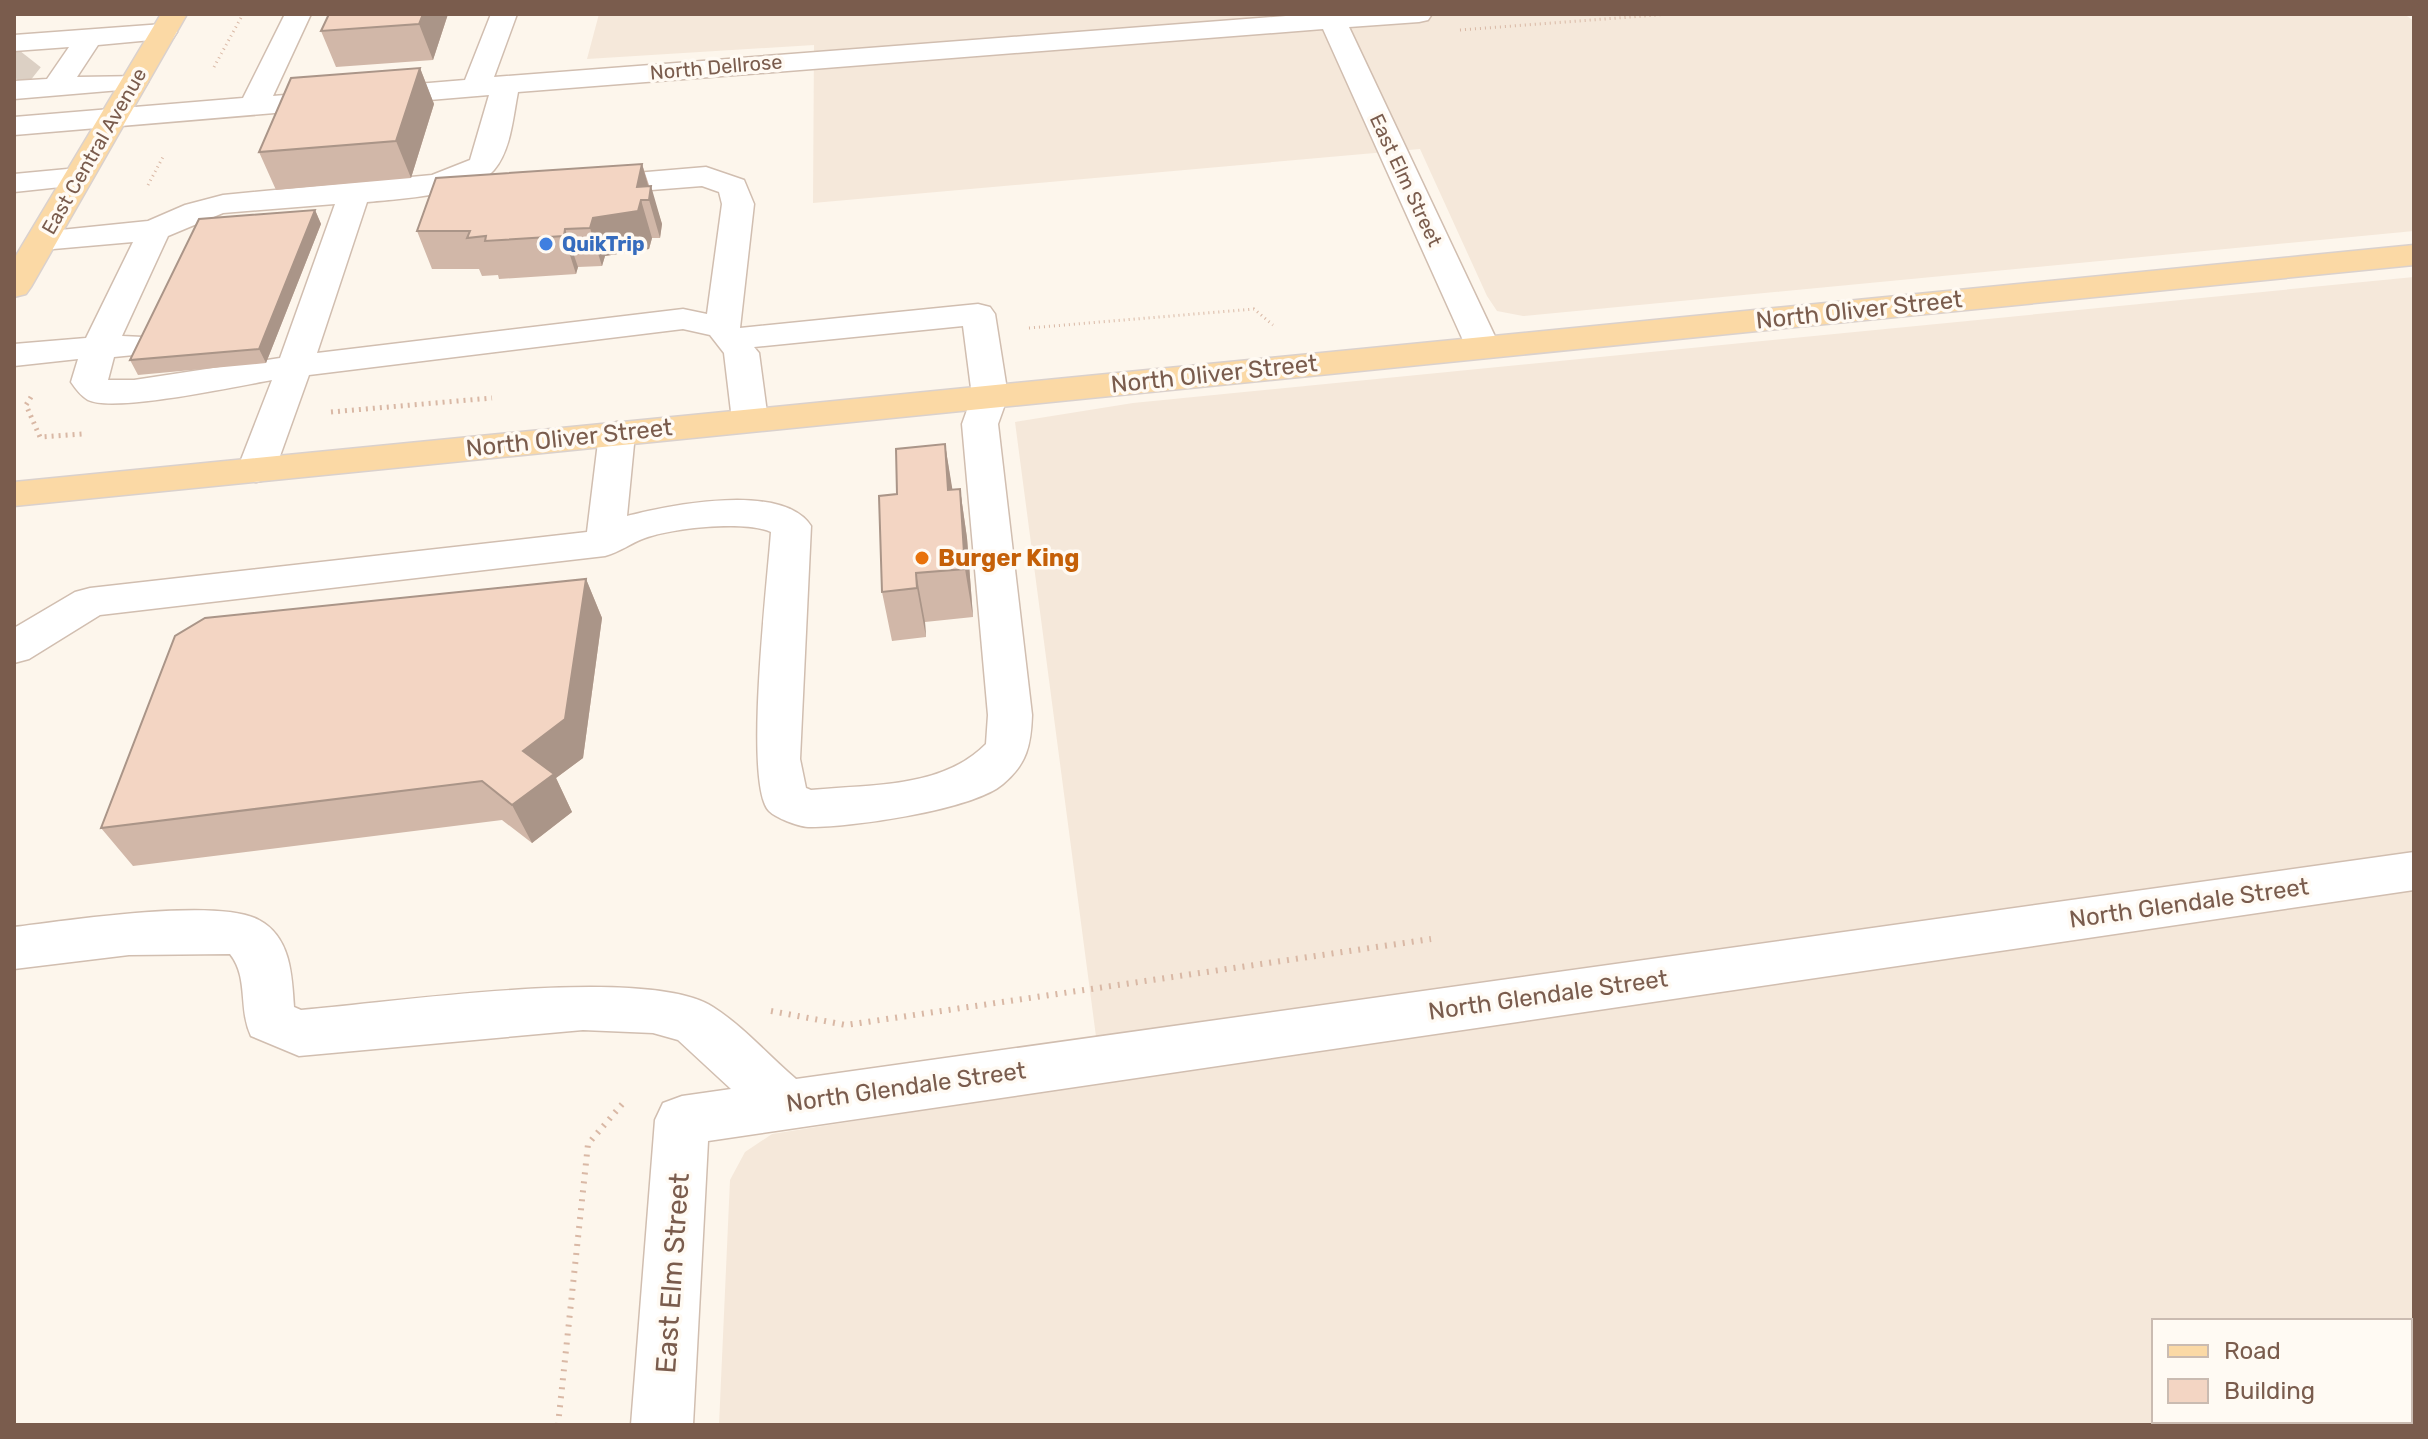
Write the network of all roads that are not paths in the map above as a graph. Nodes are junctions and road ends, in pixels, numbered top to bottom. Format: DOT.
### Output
graph roads {
  1 [pos="298,14"];
  2 [pos="504,14"];
  3 [pos="1419,14"];
  4 [pos="1330,17"];
  5 [pos="168,23"];
  6 [pos="89,38"];
  7 [pos="28,47"];
  8 [pos="134,82"];
  9 [pos="491,86"];
  10 [pos="56,87"];
  11 [pos="18,95"];
  12 [pos="254,106"];
  13 [pos="113,118"];
  14 [pos="14,126"];
  15 [pos="78,177"];
  16 [pos="14,183"];
  17 [pos="551,188"];
  18 [pos="355,192"];
  19 [pos="155,230"];
  20 [pos="42,240"];
  21 [pos="2414,255"];
  22 [pos="177,265"];
  23 [pos="136,270"];
  24 [pos="14,287"];
  25 [pos="160,302"];
  26 [pos="119,305"];
  27 [pos="726,333"];
  28 [pos="152,345"];
  29 [pos="99,347"];
  30 [pos="1483,347"];
  31 [pos="14,355"];
  32 [pos="295,366"];
  33 [pos="990,396"];
  34 [pos="750,420"];
  35 [pos="617,434"];
  36 [pos="256,470"];
  37 [pos="14,494"];
  38 [pos="605,543"];
  39 [pos="14,648"];
  40 [pos="2414,871"];
  41 [pos="14,948"];
  42 [pos="787,1105"];
  43 [pos="682,1120"];
  44 [pos="662,1425"];
  1 -- 12 [label="street"];
  2 -- 9 [label="street"];
  3 -- 4 [label="street, North Dellrose"];
  4 -- 9 [label="street, North Dellrose"];
  4 -- 30 [label="street, East Elm Street"];
  5 -- 6 [label="street"];
  5 -- 8 [label="main road, East Central Avenue"];
  6 -- 7 [label="street"];
  6 -- 10 [label="street"];
  8 -- 10 [label="street"];
  8 -- 13 [label="main road, East Central Avenue"];
  9 -- 12 [label="street, North Dellrose"];
  9 -- 18 [label="street"];
  10 -- 11 [label="street"];
  12 -- 13 [label="street, North Dellrose"];
  13 -- 14 [label="street, North Dellrose"];
  13 -- 15 [label="main road, East Central Avenue"];
  15 -- 16 [label="street"];
  15 -- 20 [label="main road, East Central Avenue"];
  17 -- 27 [label="street"];
  18 -- 19 [label="street"];
  18 -- 32 [label="street"];
  19 -- 20 [label="street"];
  19 -- 23 [label="street"];
  20 -- 24 [label="main road, East Central Avenue"];
  21 -- 30 [label="main road, North Oliver Street"];
  22 -- 23 [label="street"];
  23 -- 26 [label="street"];
  25 -- 26 [label="street"];
  26 -- 29 [label="street"];
  27 -- 32 [label="street"];
  27 -- 33 [label="street"];
  27 -- 34 [label="street"];
  28 -- 29 [label="street"];
  29 -- 31 [label="street"];
  29 -- 32 [label="street"];
  30 -- 33 [label="main road, North Oliver Street"];
  32 -- 36 [label="street"];
  33 -- 34 [label="main road, North Oliver Street"];
  33 -- 38 [label="street"];
  34 -- 35 [label="main road, North Oliver Street"];
  35 -- 36 [label="main road, North Oliver Street"];
  35 -- 38 [label="street"];
  36 -- 37 [label="main road, North Oliver Street"];
  38 -- 39 [label="street"];
  40 -- 42 [label="street, North Glendale Street"];
  41 -- 42 [label="street"];
  42 -- 43 [label="street, North Glendale Street"];
  43 -- 44 [label="street, East Elm Street"];
}
